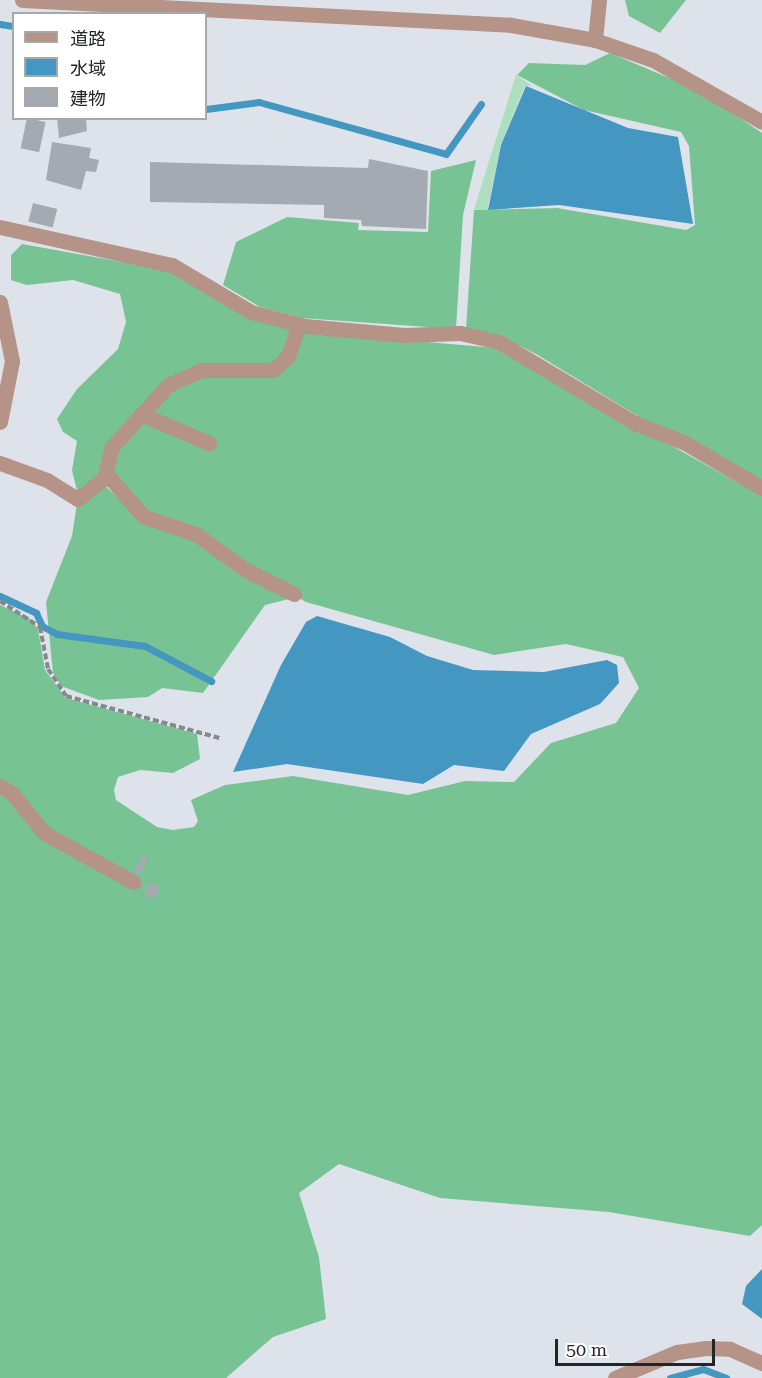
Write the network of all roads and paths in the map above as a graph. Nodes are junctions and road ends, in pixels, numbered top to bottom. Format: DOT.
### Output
graph roads {
  1 [pos="22,0"];
  2 [pos="599,0"];
  3 [pos="594,40"];
  4 [pos="762,122"];
  5 [pos="0,227"];
  6 [pos="0,302"];
  7 [pos="299,324"];
  8 [pos="141,414"];
  9 [pos="0,423"];
  10 [pos="209,443"];
  11 [pos="0,463"];
  12 [pos="104,478"];
  13 [pos="762,489"];
  14 [pos="294,594"];
  15 [pos="0,601"];
  16 [pos="220,738"];
  17 [pos="0,786"];
  18 [pos="133,882"];
  19 [pos="762,1363"];
  20 [pos="615,1378"];
  1 -- 3 [label="street"];
  2 -- 3 [label="street"];
  3 -- 4 [label="street"];
  5 -- 7 [label="street"];
  6 -- 9 [label="street"];
  7 -- 8 [label="street"];
  7 -- 13 [label="street"];
  8 -- 10 [label="street"];
  8 -- 12 [label="street"];
  11 -- 12 [label="street"];
  12 -- 14 [label="street"];
  15 -- 16 [label="path"];
  17 -- 18 [label="street"];
  19 -- 20 [label="street"];
}
